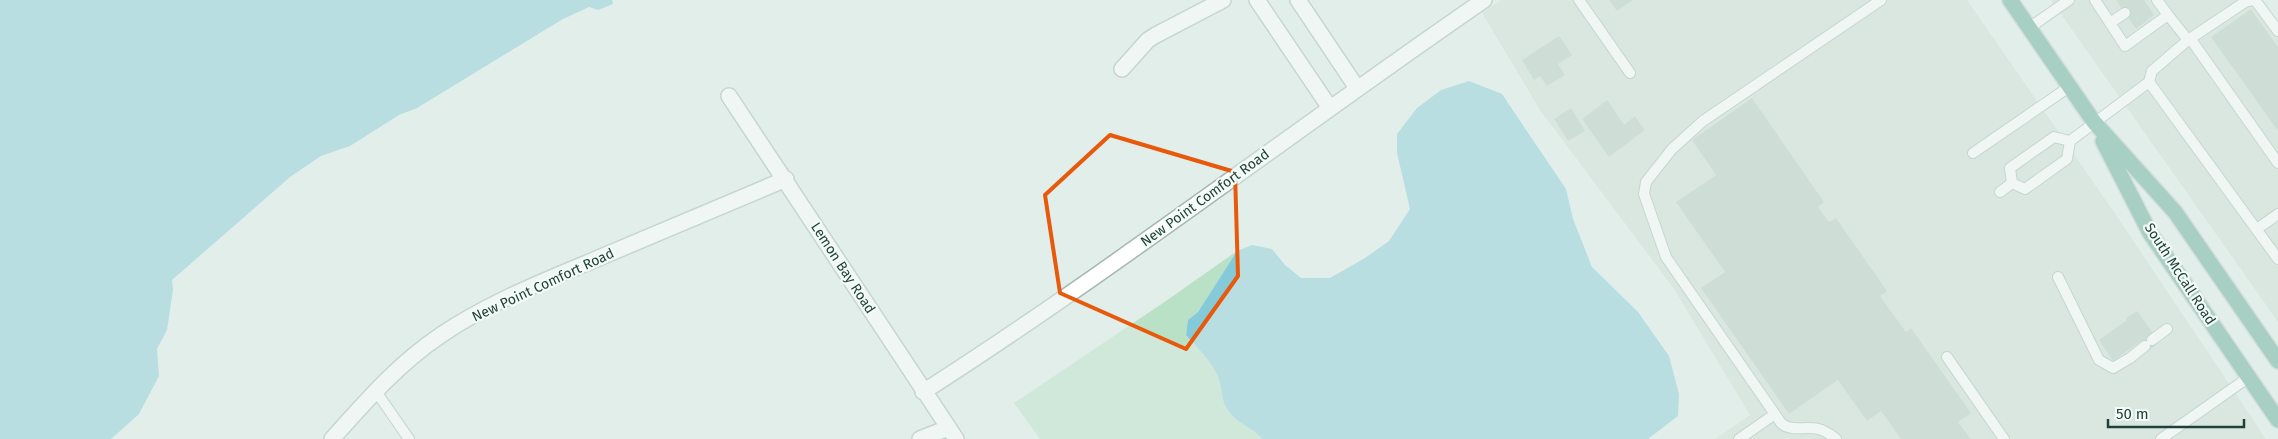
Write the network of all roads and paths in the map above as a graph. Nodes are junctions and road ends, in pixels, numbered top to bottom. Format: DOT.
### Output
graph roads {
  1 [pos="1223,0"];
  2 [pos="1256,0"];
  3 [pos="1298,0"];
  4 [pos="1484,0"];
  5 [pos="1579,0"];
  6 [pos="1881,0"];
  7 [pos="2010,0"];
  8 [pos="2069,0"];
  9 [pos="2158,0"];
  10 [pos="2254,0"];
  11 [pos="2100,2"];
  12 [pos="2124,13"];
  13 [pos="2168,15"];
  14 [pos="2110,23"];
  15 [pos="2029,28"];
  16 [pos="2278,31"];
  17 [pos="2188,40"];
  18 [pos="1122,69"];
  19 [pos="1630,73"];
  20 [pos="2149,82"];
  21 [pos="2069,86"];
  22 [pos="1357,88"];
  23 [pos="729,96"];
  24 [pos="1330,108"];
  25 [pos="2094,122"];
  26 [pos="2070,141"];
  27 [pos="1973,153"];
  28 [pos="2278,163"];
  29 [pos="786,179"];
  30 [pos="2012,183"];
  31 [pos="2000,192"];
  32 [pos="2278,214"];
  33 [pos="2257,229"];
  34 [pos="2278,259"];
  35 [pos="2058,277"];
  36 [pos="2167,329"];
  37 [pos="1947,357"];
  38 [pos="2278,361"];
  39 [pos="2249,377"];
  40 [pos="375,390"];
  41 [pos="923,392"];
  42 [pos="1775,414"];
  43 [pos="2278,420"];
  44 [pos="952,433"];
  45 [pos="332,439"];
  46 [pos="409,439"];
  47 [pos="920,439"];
  48 [pos="1739,439"];
  49 [pos="1836,439"];
  50 [pos="2004,439"];
  51 [pos="2160,439"];
  1 -- 18 [label="street"];
  2 -- 24 [label="street"];
  3 -- 22 [label="street"];
  4 -- 22 [label="street, New Point Comfort Road"];
  5 -- 19 [label="lane"];
  6 -- 42 [label="lane"];
  7 -- 15 [label="main road, South McCall Road"];
  8 -- 15 [label="lane"];
  9 -- 13 [label="lane"];
  10 -- 16 [label="lane"];
  10 -- 17 [label="lane"];
  11 -- 14 [label="lane"];
  12 -- 14 [label="lane"];
  13 -- 14 [label="lane"];
  13 -- 17 [label="lane"];
  15 -- 21 [label="main road, South McCall Road"];
  17 -- 20 [label="lane"];
  17 -- 28 [label="lane"];
  20 -- 25 [label="lane"];
  20 -- 33 [label="lane"];
  21 -- 25 [label="main road, South McCall Road"];
  21 -- 27 [label="lane"];
  22 -- 24 [label="street, New Point Comfort Road"];
  23 -- 29 [label="street, Lemon Bay Road"];
  24 -- 41 [label="street, New Point Comfort Road"];
  25 -- 26 [label="lane"];
  25 -- 38 [label="main road, South McCall Road"];
  25 -- 39 [label="main road, South McCall Road"];
  26 -- 30 [label="lane"];
  26 -- 30 [label="lane"];
  29 -- 40 [label="street, New Point Comfort Road"];
  29 -- 41 [label="street, Lemon Bay Road"];
  30 -- 31 [label="lane"];
  32 -- 33 [label="lane"];
  33 -- 34 [label="lane"];
  35 -- 36 [label="lane"];
  37 -- 50 [label="lane"];
  39 -- 43 [label="main road, South McCall Road"];
  39 -- 51 [label="lane"];
  40 -- 45 [label="street, New Point Comfort Road"];
  40 -- 46 [label="lane"];
  41 -- 44 [label="street, Lemon Bay Road"];
  42 -- 48 [label="lane"];
  42 -- 49 [label="lane"];
  44 -- 47 [label="street"];
}
